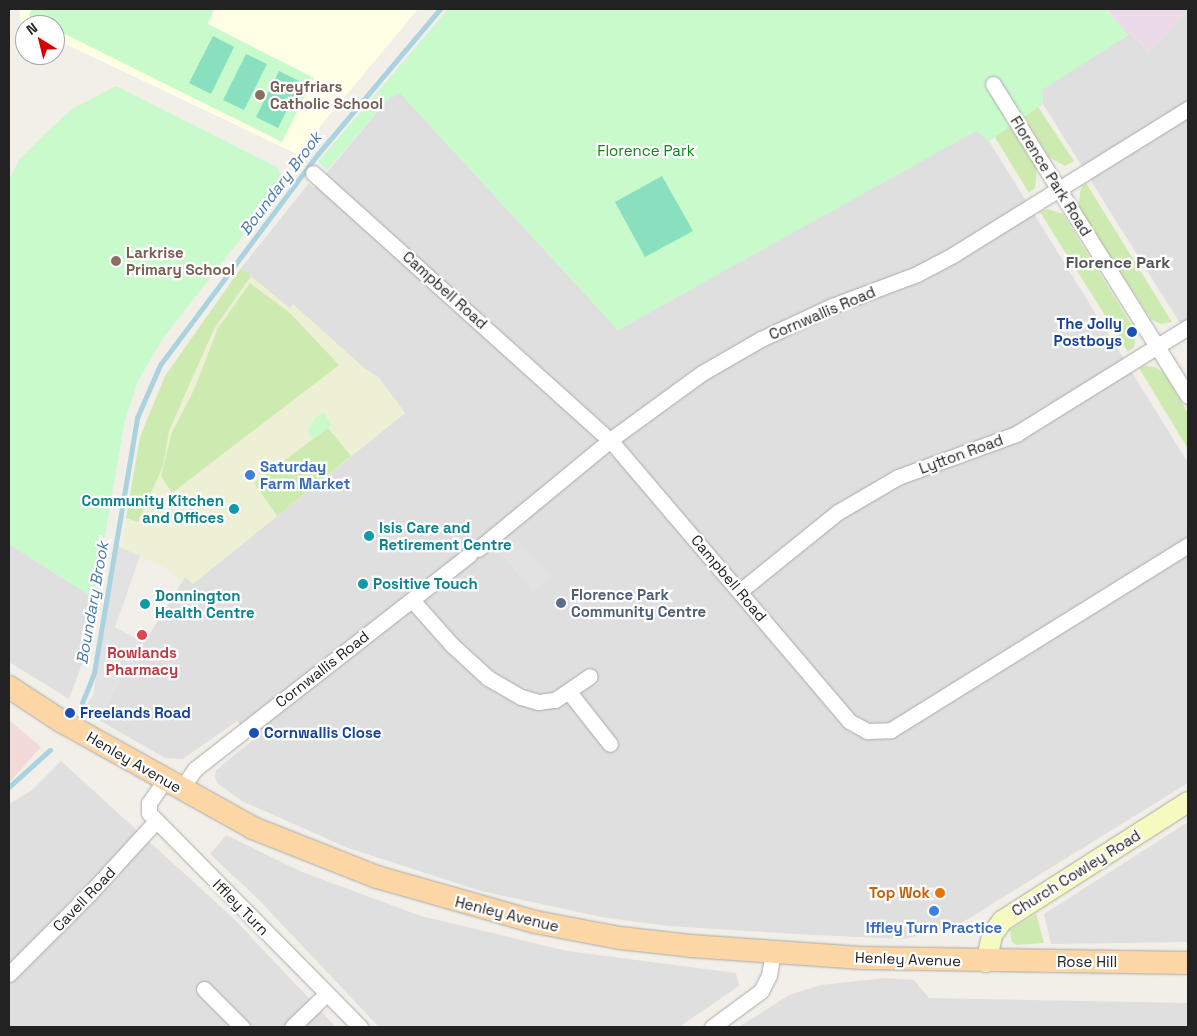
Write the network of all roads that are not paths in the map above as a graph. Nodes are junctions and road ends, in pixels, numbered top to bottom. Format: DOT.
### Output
graph roads {
  1 [pos="993,84"];
  2 [pos="1188,109"];
  3 [pos="313,173"];
  4 [pos="1060,190"];
  5 [pos="1188,327"];
  6 [pos="1157,347"];
  7 [pos="1188,396"];
  8 [pos="610,440"];
  9 [pos="1188,546"];
  10 [pos="740,591"];
  11 [pos="412,600"];
  12 [pos="590,676"];
  13 [pos="9,687"];
  14 [pos="570,692"];
  15 [pos="610,744"];
  16 [pos="173,784"];
  17 [pos="1188,802"];
  18 [pos="156,822"];
  19 [pos="773,952"];
  20 [pos="986,962"];
  21 [pos="1188,963"];
  22 [pos="9,974"];
  23 [pos="204,989"];
  24 [pos="326,994"];
  25 [pos="242,1027"];
  26 [pos="292,1027"];
  27 [pos="360,1027"];
  28 [pos="712,1027"];
  1 -- 4 [label="street, Florence Park Road"];
  2 -- 4 [label="street, Cornwallis Road"];
  3 -- 8 [label="street, Campbell Road"];
  4 -- 6 [label="street, Florence Park Road"];
  4 -- 8 [label="street, Cornwallis Road"];
  5 -- 6 [label="street, Lytton Road"];
  6 -- 7 [label="street, Florence Park Road"];
  6 -- 10 [label="street, Lytton Road"];
  8 -- 10 [label="street, Campbell Road"];
  8 -- 11 [label="street, Cornwallis Road"];
  9 -- 10 [label="street, Campbell Road"];
  11 -- 14 [label="street"];
  11 -- 16 [label="street, Cornwallis Road"];
  12 -- 14 [label="street"];
  13 -- 16 [label="main road, Henley Avenue"];
  14 -- 15 [label="street"];
  16 -- 18 [label="street"];
  16 -- 19 [label="main road, Henley Avenue"];
  17 -- 20 [label="main road, Church Cowley Road"];
  18 -- 22 [label="street, Cavell Road"];
  18 -- 24 [label="street, Iffley Turn"];
  19 -- 20 [label="main road, Henley Avenue"];
  19 -- 28 [label="street"];
  20 -- 21 [label="main road, Rose Hill"];
  23 -- 25 [label="street"];
  24 -- 26 [label="street"];
  24 -- 27 [label="street, Iffley Turn"];
}
